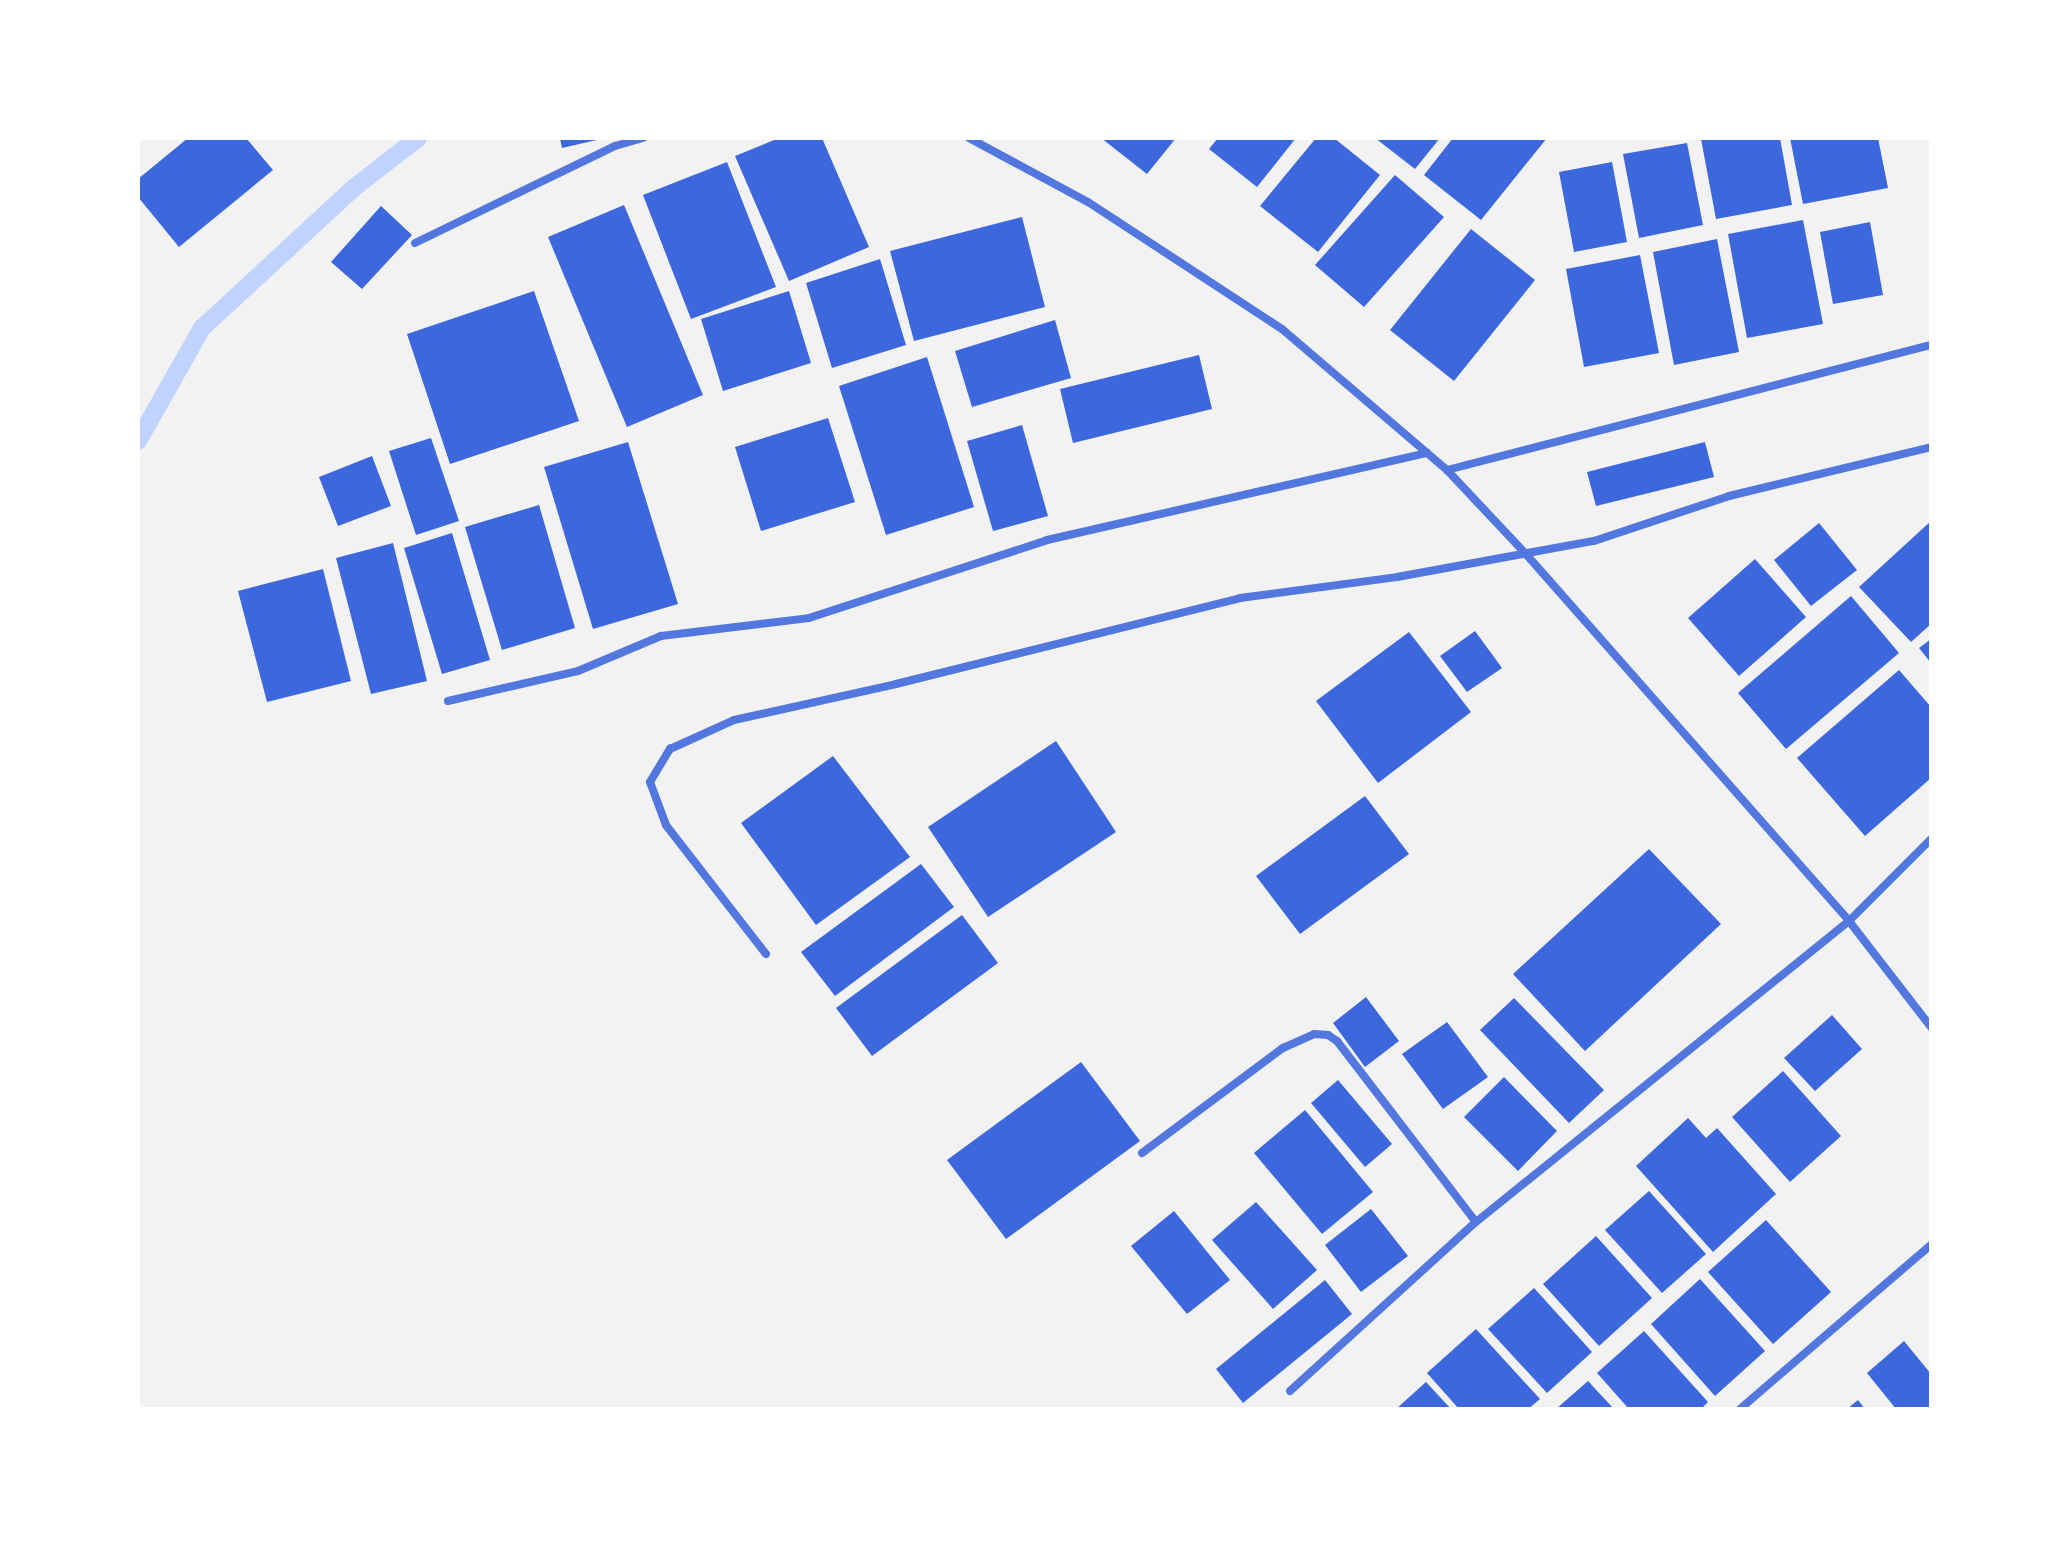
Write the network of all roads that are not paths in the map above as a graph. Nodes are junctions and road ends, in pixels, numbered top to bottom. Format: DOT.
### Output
graph roads {
  1 [pos="643,138"];
  2 [pos="969,138"];
  3 [pos="415,243"];
  4 [pos="1931,345"];
  5 [pos="1931,447"];
  6 [pos="1427,453"];
  7 [pos="1447,470"];
  8 [pos="1525,553"];
  9 [pos="448,701"];
  10 [pos="1931,839"];
  11 [pos="1849,921"];
  12 [pos="766,954"];
  13 [pos="1931,1027"];
  14 [pos="1142,1153"];
  15 [pos="1476,1222"];
  16 [pos="1931,1245"];
  17 [pos="1290,1391"];
  18 [pos="1740,1409"];
  1 -- 3 [label="street"];
  2 -- 6 [label="street"];
  4 -- 7 [label="street"];
  5 -- 8 [label="street"];
  6 -- 7 [label="street"];
  6 -- 9 [label="street"];
  7 -- 8 [label="street"];
  8 -- 11 [label="street"];
  8 -- 12 [label="street"];
  10 -- 11 [label="street"];
  11 -- 13 [label="street"];
  11 -- 15 [label="street"];
  14 -- 15 [label="street"];
  15 -- 17 [label="street"];
  16 -- 18 [label="street"];
}
